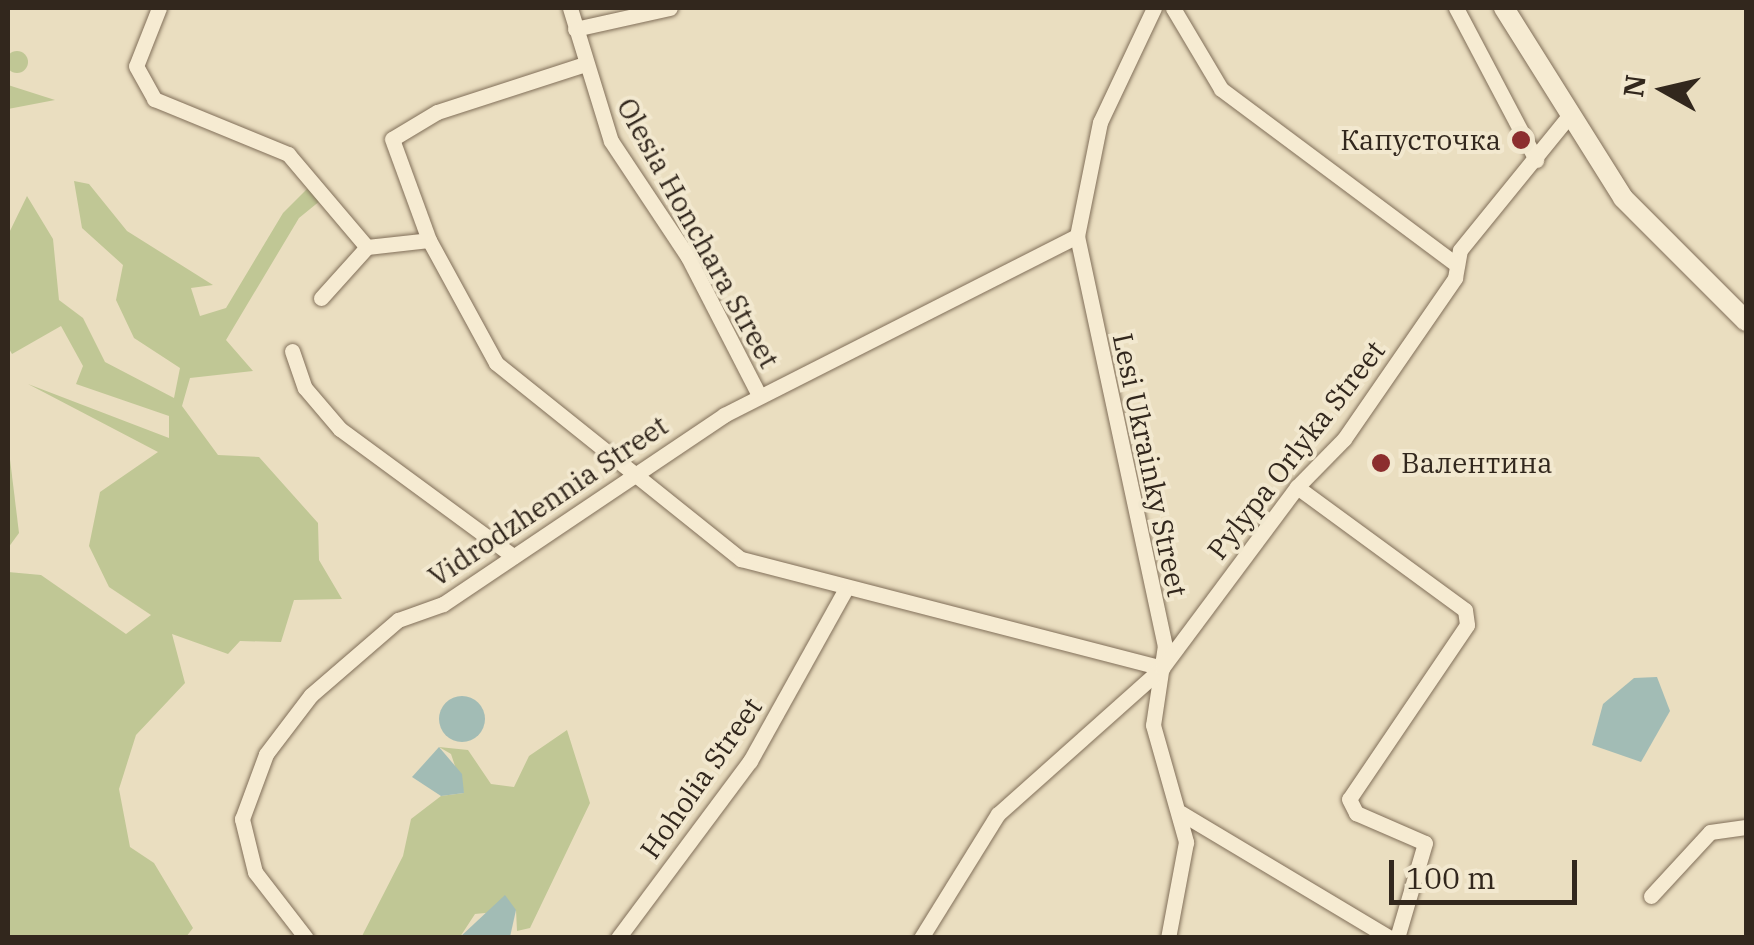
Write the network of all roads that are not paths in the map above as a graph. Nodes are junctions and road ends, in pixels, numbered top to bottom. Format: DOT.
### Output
graph roads {
  1 [pos="158,8"];
  2 [pos="570,8"];
  3 [pos="670,8"];
  4 [pos="1154,8"];
  5 [pos="1173,8"];
  6 [pos="1456,8"];
  7 [pos="1504,8"];
  8 [pos="636,11"];
  9 [pos="1181,26"];
  10 [pos="1146,29"];
  11 [pos="576,33"];
  12 [pos="582,65"];
  13 [pos="1568,117"];
  14 [pos="1536,160"];
  15 [pos="1077,236"];
  16 [pos="429,240"];
  17 [pos="366,247"];
  18 [pos="1457,265"];
  19 [pos="320,298"];
  20 [pos="1746,321"];
  21 [pos="292,351"];
  22 [pos="758,395"];
  23 [pos="638,476"];
  24 [pos="1297,487"];
  25 [pos="513,556"];
  26 [pos="846,590"];
  27 [pos="1162,668"];
  28 [pos="1181,813"];
  29 [pos="1746,827"];
  30 [pos="1651,896"];
  31 [pos="619,937"];
  32 [pos="306,938"];
  33 [pos="921,938"];
  34 [pos="1168,938"];
  35 [pos="1393,938"];
  1 -- 17 [label="street"];
  2 -- 11 [label="street, Olesia Honchara Street"];
  3 -- 8 [label="street"];
  4 -- 10 [label="street, Lesi Ukrainky Street"];
  5 -- 9 [label="street"];
  6 -- 14 [label="street"];
  7 -- 13 [label="main road"];
  8 -- 11 [label="street"];
  9 -- 10 [label="street"];
  9 -- 18 [label="street"];
  10 -- 15 [label="street, Lesi Ukrainky Street"];
  11 -- 12 [label="street, Olesia Honchara Street"];
  12 -- 16 [label="street"];
  12 -- 22 [label="street, Olesia Honchara Street"];
  13 -- 14 [label="street, Pylypa Orlyka Street"];
  13 -- 20 [label="main road"];
  14 -- 18 [label="street, Pylypa Orlyka Street"];
  15 -- 22 [label="street, Vidrodzhennia Street"];
  15 -- 27 [label="street, Lesi Ukrainky Street"];
  16 -- 17 [label="street"];
  16 -- 23 [label="street"];
  17 -- 19 [label="street"];
  18 -- 24 [label="street, Pylypa Orlyka Street"];
  21 -- 25 [label="street"];
  22 -- 23 [label="street, Vidrodzhennia Street"];
  23 -- 25 [label="street, Vidrodzhennia Street"];
  23 -- 26 [label="street"];
  24 -- 27 [label="street, Pylypa Orlyka Street"];
  24 -- 35 [label="street"];
  25 -- 32 [label="street, Vidrodzhennia Street"];
  26 -- 27 [label="street"];
  26 -- 31 [label="street, Hoholia Street"];
  27 -- 28 [label="street, Lesi Ukrainky Street"];
  27 -- 33 [label="street, Pylypa Orlyka Street"];
  28 -- 34 [label="street, Lesi Ukrainky Street"];
  28 -- 35 [label="street"];
  29 -- 30 [label="street"];
}
